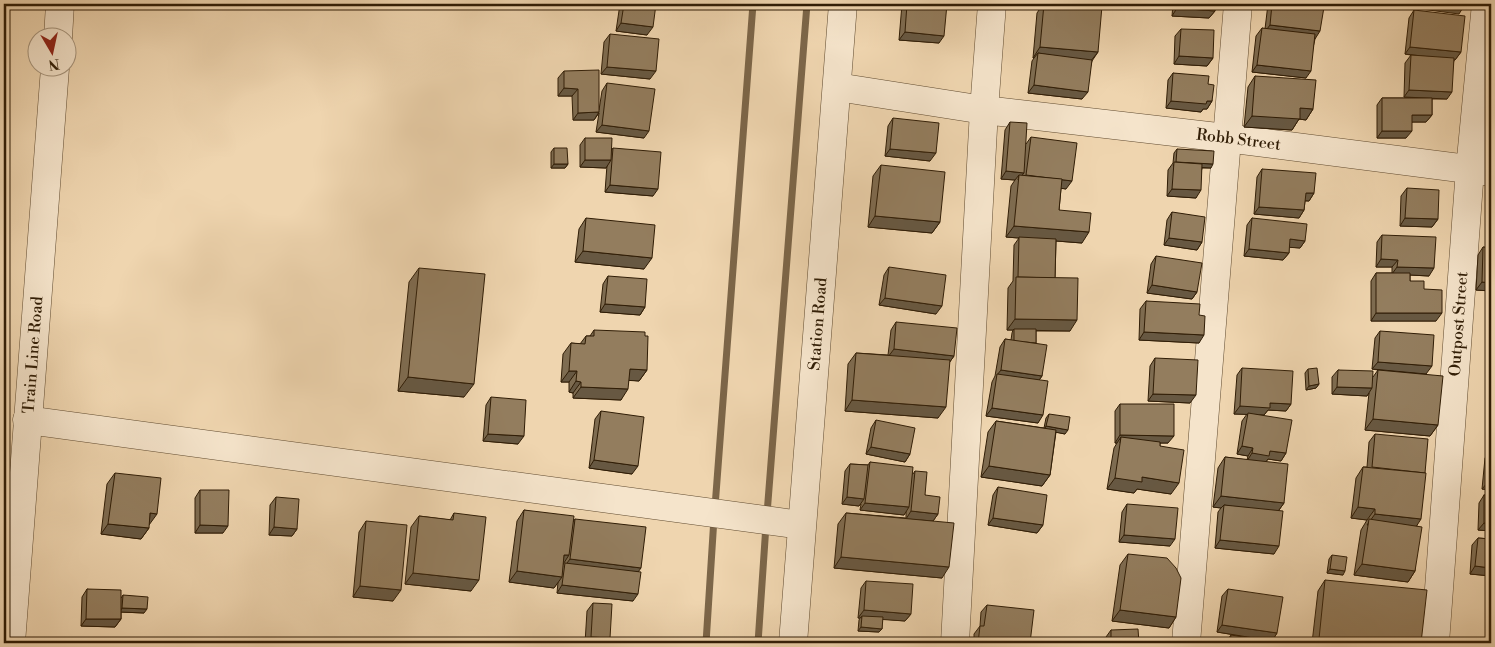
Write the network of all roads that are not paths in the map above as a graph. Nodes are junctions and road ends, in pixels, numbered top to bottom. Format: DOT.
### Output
graph roads {
  1 [pos="60,4"];
  2 [pos="843,4"];
  3 [pos="992,4"];
  4 [pos="1238,4"];
  5 [pos="1486,4"];
  6 [pos="59,28"];
  7 [pos="54,78"];
  8 [pos="837,87"];
  9 [pos="984,110"];
  10 [pos="1226,138"];
  11 [pos="1481,170"];
  12 [pos="27,420"];
  13 [pos="801,524"];
  14 [pos="11,643"];
  15 [pos="793,643"];
  16 [pos="955,643"];
  17 [pos="1186,643"];
  18 [pos="1435,643"];
  1 -- 6 [label="street"];
  2 -- 8 [label="street, Station Road"];
  3 -- 9 [label="street"];
  4 -- 10 [label="street"];
  5 -- 11 [label="street, Outpost Street"];
  7 -- 12 [label="street, Train Line Road"];
  8 -- 9 [label="street, Robb Street"];
  8 -- 13 [label="street, Station Road"];
  9 -- 10 [label="street, Robb Street"];
  9 -- 16 [label="street"];
  10 -- 11 [label="street, Robb Street"];
  10 -- 17 [label="street"];
  11 -- 18 [label="street, Outpost Street"];
  12 -- 13 [label="street"];
  12 -- 14 [label="street, Train Line Road"];
  13 -- 15 [label="street, Station Road"];
}
